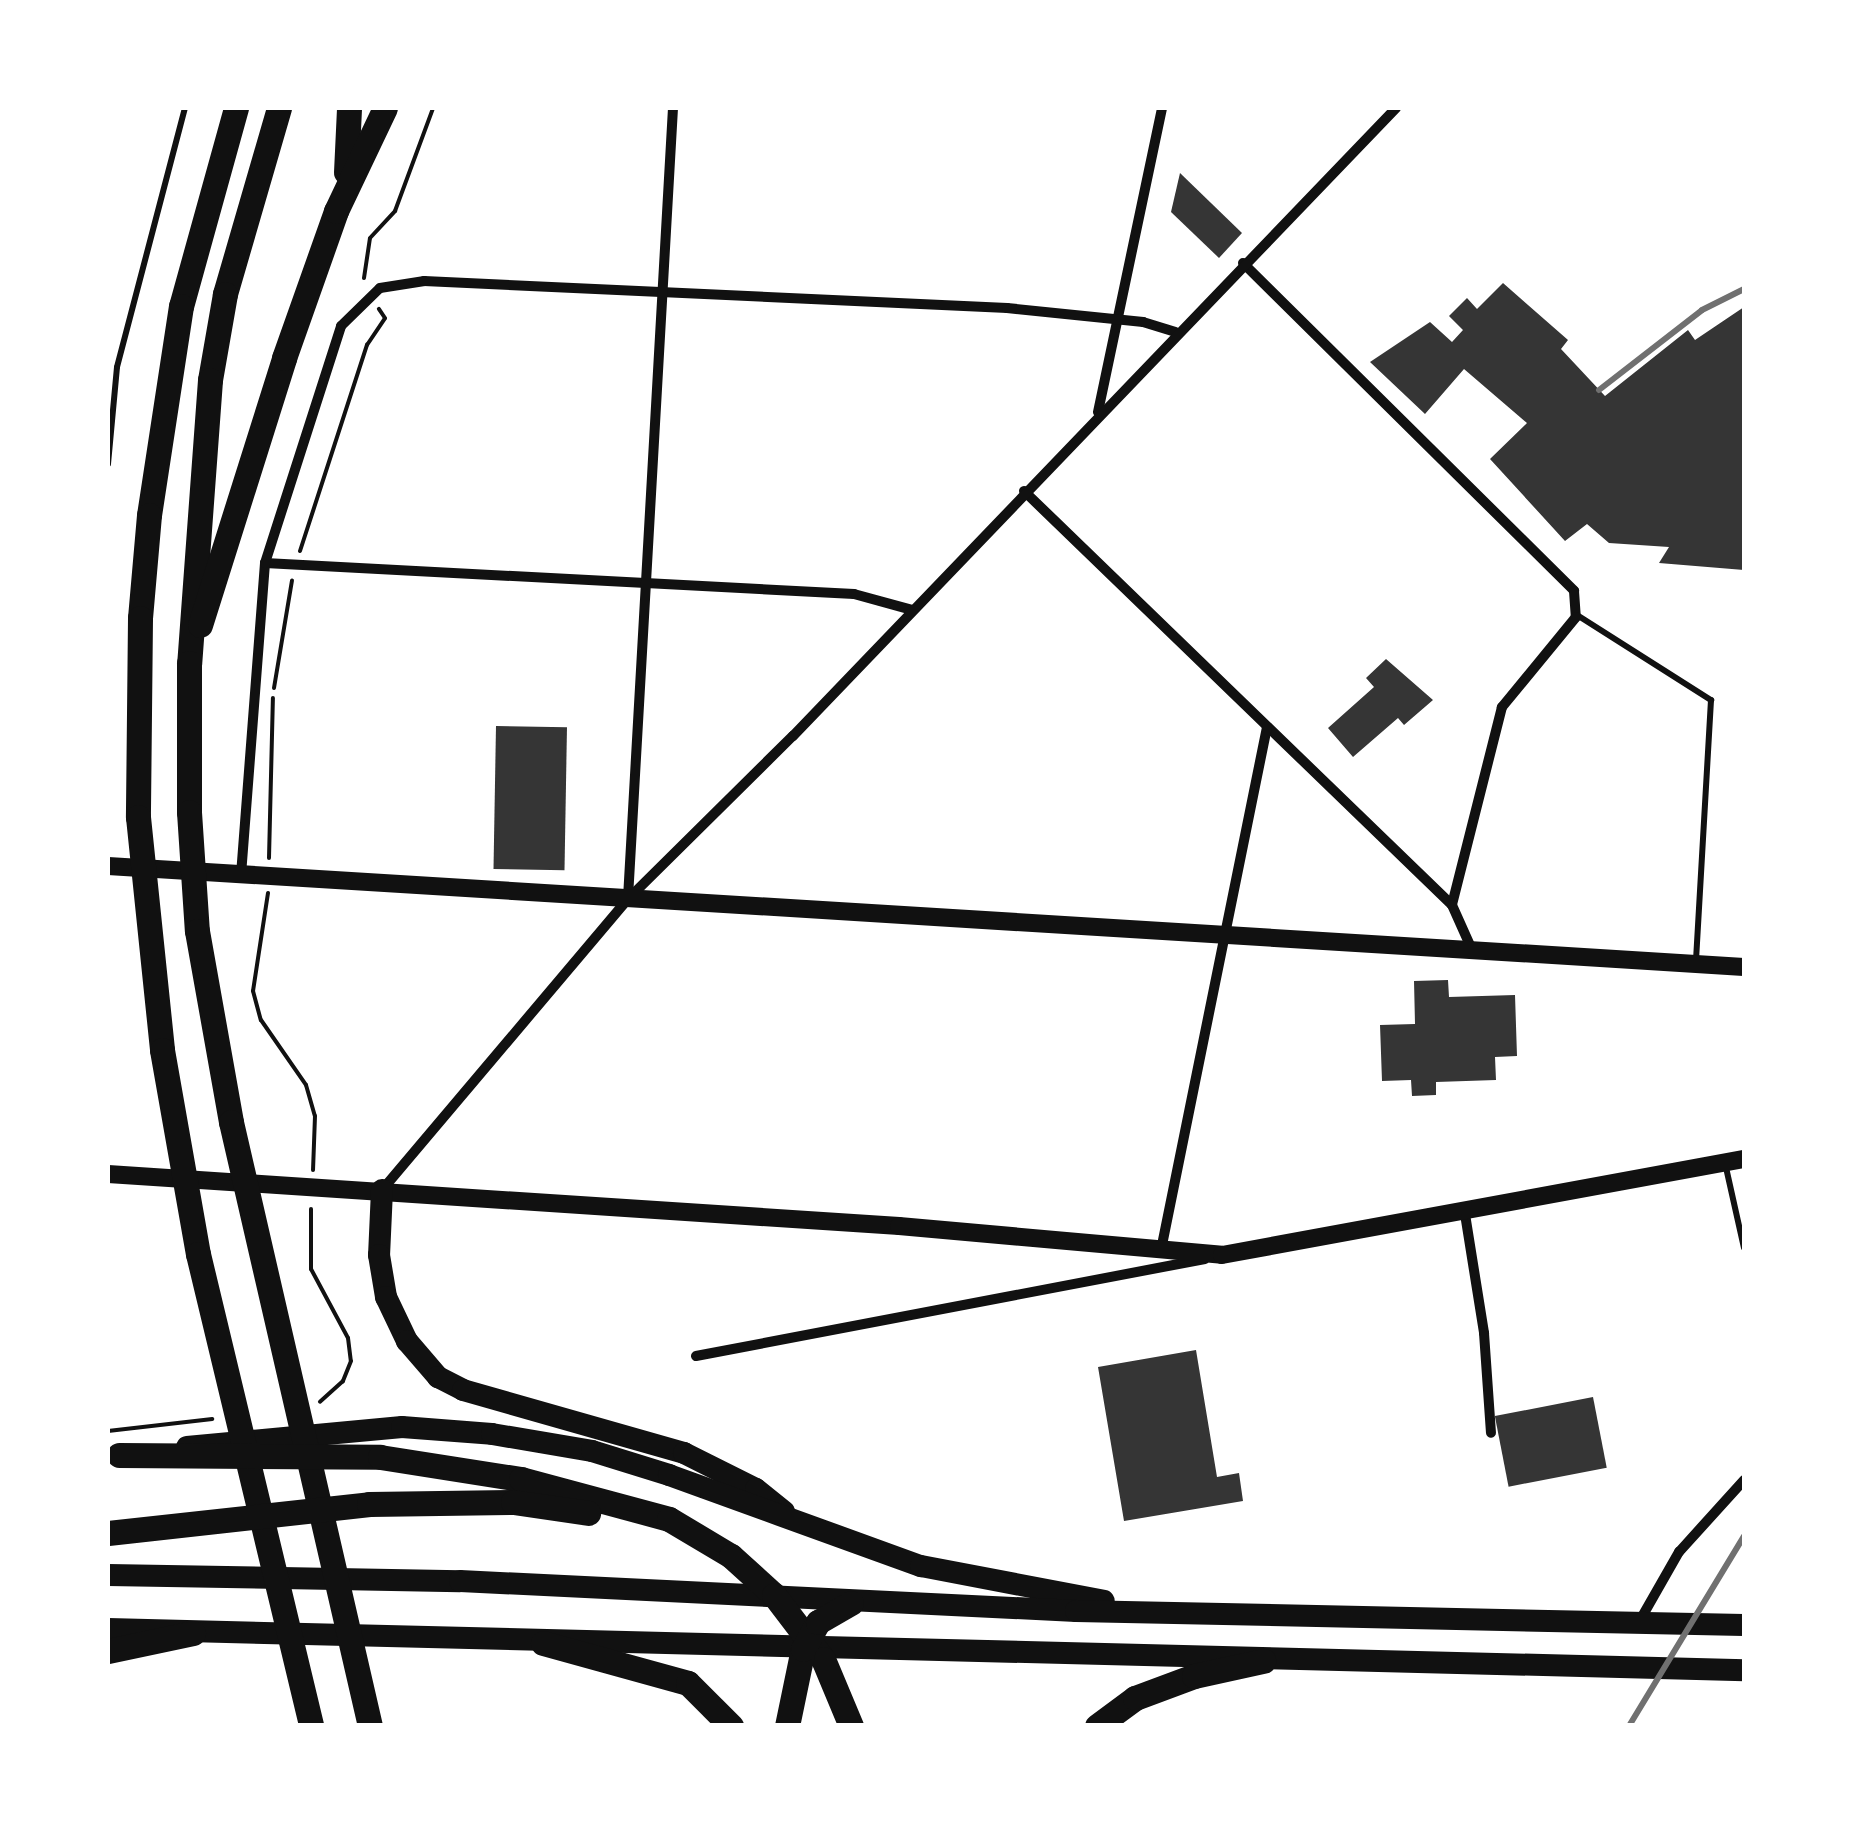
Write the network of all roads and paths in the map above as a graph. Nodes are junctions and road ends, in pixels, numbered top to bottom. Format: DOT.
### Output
graph roads {
  1 [pos="184,108"];
  2 [pos="279,108"];
  3 [pos="349,108"];
  4 [pos="386,108"];
  5 [pos="433,108"];
  6 [pos="674,108"];
  7 [pos="1162,108"];
  8 [pos="1396,108"];
  9 [pos="234,114"];
  10 [pos="336,211"];
  11 [pos="1243,262"];
  12 [pos="664,290"];
  13 [pos="370,296"];
  14 [pos="1116,318"];
  15 [pos="1176,332"];
  16 [pos="1098,413"];
  17 [pos="108,464"];
  18 [pos="1024,490"];
  19 [pos="265,563"];
  20 [pos="296,565"];
  21 [pos="645,582"];
  22 [pos="912,610"];
  23 [pos="1577,614"];
  24 [pos="189,663"];
  25 [pos="1267,727"];
  26 [pos="108,866"];
  27 [pos="240,875"];
  28 [pos="269,876"];
  29 [pos="628,899"];
  30 [pos="1452,905"];
  31 [pos="1224,935"];
  32 [pos="1472,952"];
  33 [pos="1696,964"];
  34 [pos="1744,967"];
  35 [pos="1744,1158"];
  36 [pos="1725,1162"];
  37 [pos="108,1174"];
  38 [pos="312,1187"];
  39 [pos="382,1190"];
  40 [pos="1465,1214"];
  41 [pos="1744,1248"];
  42 [pos="1161,1250"];
  43 [pos="1222,1256"];
  44 [pos="696,1356"];
  45 [pos="303,1403"];
  46 [pos="219,1418"];
  47 [pos="108,1431"];
  48 [pos="1491,1433"];
  49 [pos="113,1455"];
  50 [pos="1744,1480"];
  51 [pos="798,1524"];
  52 [pos="108,1533"];
  53 [pos="731,1556"];
  54 [pos="108,1574"];
  55 [pos="851,1604"];
  56 [pos="1172,1614"];
  57 [pos="1638,1623"];
  58 [pos="1744,1625"];
  59 [pos="108,1629"];
  60 [pos="193,1633"];
  61 [pos="543,1643"];
  62 [pos="803,1650"];
  63 [pos="108,1651"];
  64 [pos="1263,1661"];
  65 [pos="1744,1670"];
  66 [pos="309,1716"];
  67 [pos="370,1726"];
  68 [pos="731,1726"];
  69 [pos="786,1726"];
  70 [pos="852,1726"];
  71 [pos="1097,1726"];
  1 -- 17 [label="lane"];
  2 -- 24 [label="highway"];
  3 -- 10 [label="highway"];
  4 -- 10 [label="highway"];
  5 -- 13 [label="path"];
  6 -- 12 [label="street"];
  7 -- 14 [label="street"];
  8 -- 11 [label="street"];
  9 -- 66 [label="highway"];
  10 -- 24 [label="highway"];
  11 -- 15 [label="street"];
  11 -- 23 [label="street"];
  12 -- 13 [label="street"];
  12 -- 14 [label="street"];
  12 -- 21 [label="street"];
  13 -- 19 [label="street"];
  13 -- 20 [label="path"];
  14 -- 15 [label="street"];
  14 -- 16 [label="street"];
  15 -- 16 [label="street"];
  16 -- 18 [label="street"];
  18 -- 22 [label="street"];
  18 -- 25 [label="street"];
  19 -- 20 [label="street"];
  19 -- 27 [label="street"];
  20 -- 21 [label="street"];
  20 -- 28 [label="path"];
  21 -- 22 [label="street"];
  21 -- 29 [label="street"];
  22 -- 29 [label="street"];
  23 -- 30 [label="street"];
  23 -- 33 [label="lane"];
  24 -- 45 [label="highway"];
  25 -- 30 [label="street"];
  25 -- 31 [label="street"];
  26 -- 27 [label="street"];
  27 -- 28 [label="street"];
  28 -- 29 [label="street"];
  28 -- 38 [label="path"];
  29 -- 31 [label="street"];
  29 -- 39 [label="street"];
  30 -- 32 [label="street"];
  31 -- 32 [label="street"];
  31 -- 42 [label="street"];
  32 -- 33 [label="street"];
  33 -- 34 [label="street"];
  35 -- 36 [label="street"];
  36 -- 40 [label="street"];
  36 -- 41 [label="lane"];
  37 -- 38 [label="street"];
  38 -- 39 [label="street"];
  38 -- 45 [label="path"];
  39 -- 42 [label="street"];
  39 -- 51 [label="main road"];
  40 -- 43 [label="street"];
  40 -- 48 [label="street"];
  42 -- 43 [label="street"];
  43 -- 44 [label="street"];
  45 -- 67 [label="highway"];
  46 -- 47 [label="path"];
  49 -- 51 [label="main road"];
  49 -- 53 [label="highway"];
  50 -- 57 [label="street"];
  51 -- 56 [label="main road"];
  52 -- 53 [label="highway"];
  53 -- 70 [label="highway"];
  54 -- 55 [label="main road"];
  55 -- 56 [label="main road"];
  55 -- 62 [label="highway"];
  56 -- 57 [label="main road"];
  57 -- 58 [label="main road"];
  59 -- 60 [label="main road"];
  60 -- 61 [label="main road"];
  60 -- 63 [label="highway"];
  61 -- 62 [label="main road"];
  61 -- 68 [label="highway"];
  62 -- 64 [label="main road"];
  62 -- 69 [label="highway"];
  64 -- 65 [label="main road"];
  64 -- 71 [label="highway"];
}
